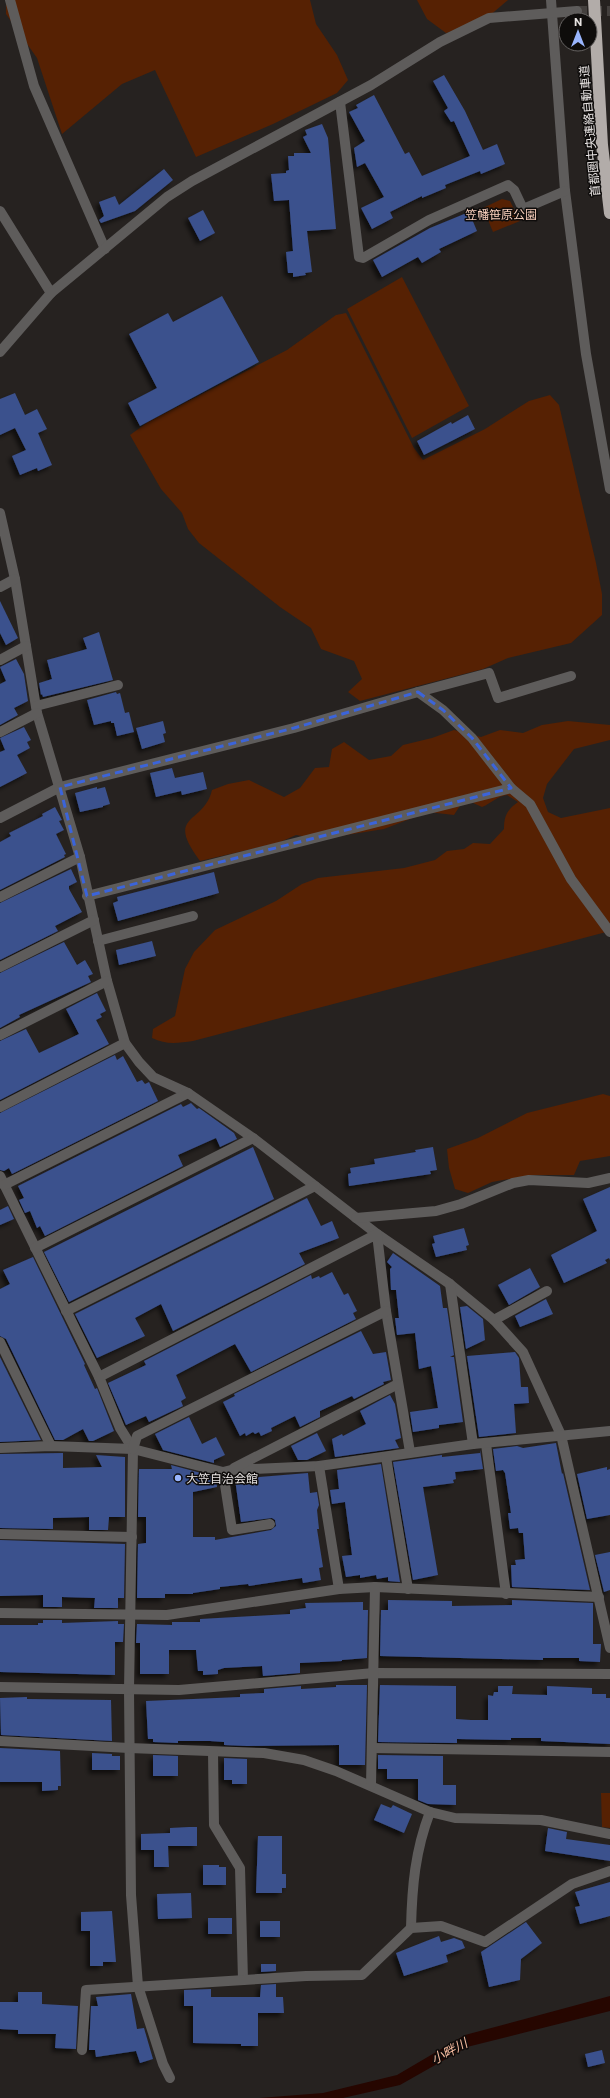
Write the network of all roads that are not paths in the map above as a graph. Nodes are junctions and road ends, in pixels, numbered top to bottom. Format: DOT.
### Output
graph roads {
  1 [pos="10,0"];
  2 [pos="551,0"];
  3 [pos="594,0"];
  4 [pos="577,11"];
  5 [pos="552,13"];
  6 [pos="340,102"];
  7 [pos="565,191"];
  8 [pos="0,211"];
  9 [pos="610,213"];
  10 [pos="105,249"];
  11 [pos="51,293"];
  12 [pos="0,352"];
  13 [pos="610,489"];
  14 [pos="0,513"];
  15 [pos="15,579"];
  16 [pos="0,587"];
  17 [pos="26,646"];
  18 [pos="0,660"];
  19 [pos="571,676"];
  20 [pos="118,685"];
  21 [pos="418,692"];
  22 [pos="37,709"];
  23 [pos="0,732"];
  24 [pos="60,787"];
  25 [pos="511,788"];
  26 [pos="0,818"];
  27 [pos="80,857"];
  28 [pos="87,896"];
  29 [pos="0,897"];
  30 [pos="193,916"];
  31 [pos="94,920"];
  32 [pos="610,932"];
  33 [pos="98,941"];
  34 [pos="0,967"];
  35 [pos="107,981"];
  36 [pos="0,1035"];
  37 [pos="125,1043"];
  38 [pos="188,1093"];
  39 [pos="0,1107"];
  40 [pos="253,1138"];
  41 [pos="610,1178"];
  42 [pos="2,1180"];
  43 [pos="314,1186"];
  44 [pos="356,1218"];
  45 [pos="377,1234"];
  46 [pos="35,1248"];
  47 [pos="450,1284"];
  48 [pos="548,1291"];
  49 [pos="66,1311"];
  50 [pos="386,1311"];
  51 [pos="494,1320"];
  52 [pos="0,1342"];
  53 [pos="99,1377"];
  54 [pos="398,1384"];
  55 [pos="610,1431"];
  56 [pos="561,1435"];
  57 [pos="473,1444"];
  58 [pos="486,1444"];
  59 [pos="50,1446"];
  60 [pos="0,1448"];
  61 [pos="133,1449"];
  62 [pos="410,1452"];
  63 [pos="386,1457"];
  64 [pos="319,1466"];
  65 [pos="227,1471"];
  66 [pos="270,1524"];
  67 [pos="0,1534"];
  68 [pos="132,1537"];
  69 [pos="375,1587"];
  70 [pos="408,1589"];
  71 [pos="339,1590"];
  72 [pos="506,1594"];
  73 [pos="599,1597"];
  74 [pos="0,1613"];
  75 [pos="130,1614"];
  76 [pos="610,1648"];
  77 [pos="374,1673"];
  78 [pos="610,1674"];
  79 [pos="0,1687"];
  80 [pos="129,1690"];
  81 [pos="0,1741"];
  82 [pos="129,1748"];
  83 [pos="373,1748"];
  84 [pos="213,1752"];
  85 [pos="610,1752"];
  86 [pos="371,1785"];
  87 [pos="430,1812"];
  88 [pos="610,1834"];
  89 [pos="610,1871"];
  90 [pos="411,1928"];
  91 [pos="243,1980"];
  92 [pos="138,1986"];
  93 [pos="82,2050"];
  94 [pos="170,2078"];
  1 -- 10 [label="street"];
  2 -- 5 [label="street"];
  3 -- 9 [label="highway, 首都圏中央連絡自動車道"];
  4 -- 5 [label="street"];
  5 -- 6 [label="street"];
  5 -- 7 [label="street"];
  6 -- 7 [label="street"];
  6 -- 10 [label="street"];
  7 -- 13 [label="street"];
  8 -- 11 [label="street"];
  10 -- 11 [label="street"];
  11 -- 12 [label="street"];
  14 -- 15 [label="street"];
  15 -- 16 [label="street"];
  15 -- 17 [label="street"];
  17 -- 18 [label="street"];
  17 -- 22 [label="street"];
  19 -- 21 [label="street"];
  20 -- 22 [label="street"];
  21 -- 24 [label="street"];
  21 -- 25 [label="street"];
  22 -- 23 [label="street"];
  22 -- 24 [label="street"];
  24 -- 26 [label="street"];
  24 -- 27 [label="street"];
  25 -- 28 [label="street"];
  25 -- 32 [label="street"];
  27 -- 28 [label="street"];
  27 -- 29 [label="street"];
  28 -- 31 [label="street"];
  30 -- 33 [label="street"];
  31 -- 33 [label="street"];
  31 -- 34 [label="street"];
  33 -- 35 [label="street"];
  35 -- 36 [label="street"];
  35 -- 37 [label="street"];
  37 -- 38 [label="street"];
  37 -- 39 [label="street"];
  38 -- 40 [label="street"];
  38 -- 42 [label="street"];
  40 -- 43 [label="street"];
  40 -- 46 [label="street"];
  41 -- 44 [label="street"];
  42 -- 46 [label="street"];
  43 -- 44 [label="street"];
  43 -- 49 [label="street"];
  44 -- 45 [label="street"];
  45 -- 47 [label="street"];
  45 -- 50 [label="street"];
  45 -- 53 [label="street"];
  46 -- 49 [label="street"];
  47 -- 51 [label="street"];
  47 -- 57 [label="street"];
  48 -- 51 [label="street"];
  49 -- 53 [label="street"];
  50 -- 54 [label="street"];
  50 -- 61 [label="street"];
  51 -- 56 [label="street"];
  52 -- 59 [label="street"];
  53 -- 61 [label="street"];
  54 -- 62 [label="street"];
  54 -- 65 [label="street"];
  55 -- 56 [label="street"];
  56 -- 58 [label="street"];
  56 -- 73 [label="street"];
  57 -- 58 [label="street"];
  57 -- 62 [label="street"];
  58 -- 72 [label="street"];
  59 -- 60 [label="street"];
  59 -- 61 [label="street"];
  61 -- 65 [label="street"];
  61 -- 68 [label="street"];
  62 -- 63 [label="street"];
  63 -- 64 [label="street"];
  63 -- 70 [label="street"];
  64 -- 65 [label="street"];
  64 -- 71 [label="street"];
  65 -- 66 [label="street"];
  67 -- 68 [label="street"];
  68 -- 75 [label="street"];
  69 -- 70 [label="street"];
  69 -- 71 [label="street"];
  69 -- 77 [label="street"];
  70 -- 72 [label="street"];
  71 -- 75 [label="street"];
  72 -- 73 [label="street"];
  73 -- 76 [label="street"];
  74 -- 75 [label="street"];
  75 -- 80 [label="street"];
  77 -- 78 [label="street"];
  77 -- 80 [label="street"];
  77 -- 83 [label="street"];
  79 -- 80 [label="street"];
  80 -- 82 [label="street"];
  81 -- 82 [label="street"];
  82 -- 84 [label="street"];
  82 -- 92 [label="street"];
  83 -- 85 [label="street"];
  83 -- 86 [label="street"];
  84 -- 86 [label="street"];
  84 -- 91 [label="street"];
  86 -- 87 [label="street"];
  87 -- 88 [label="street"];
  87 -- 90 [label="street"];
  89 -- 90 [label="street"];
  90 -- 91 [label="street"];
  91 -- 92 [label="street"];
  92 -- 93 [label="street"];
  92 -- 94 [label="street"];
}
